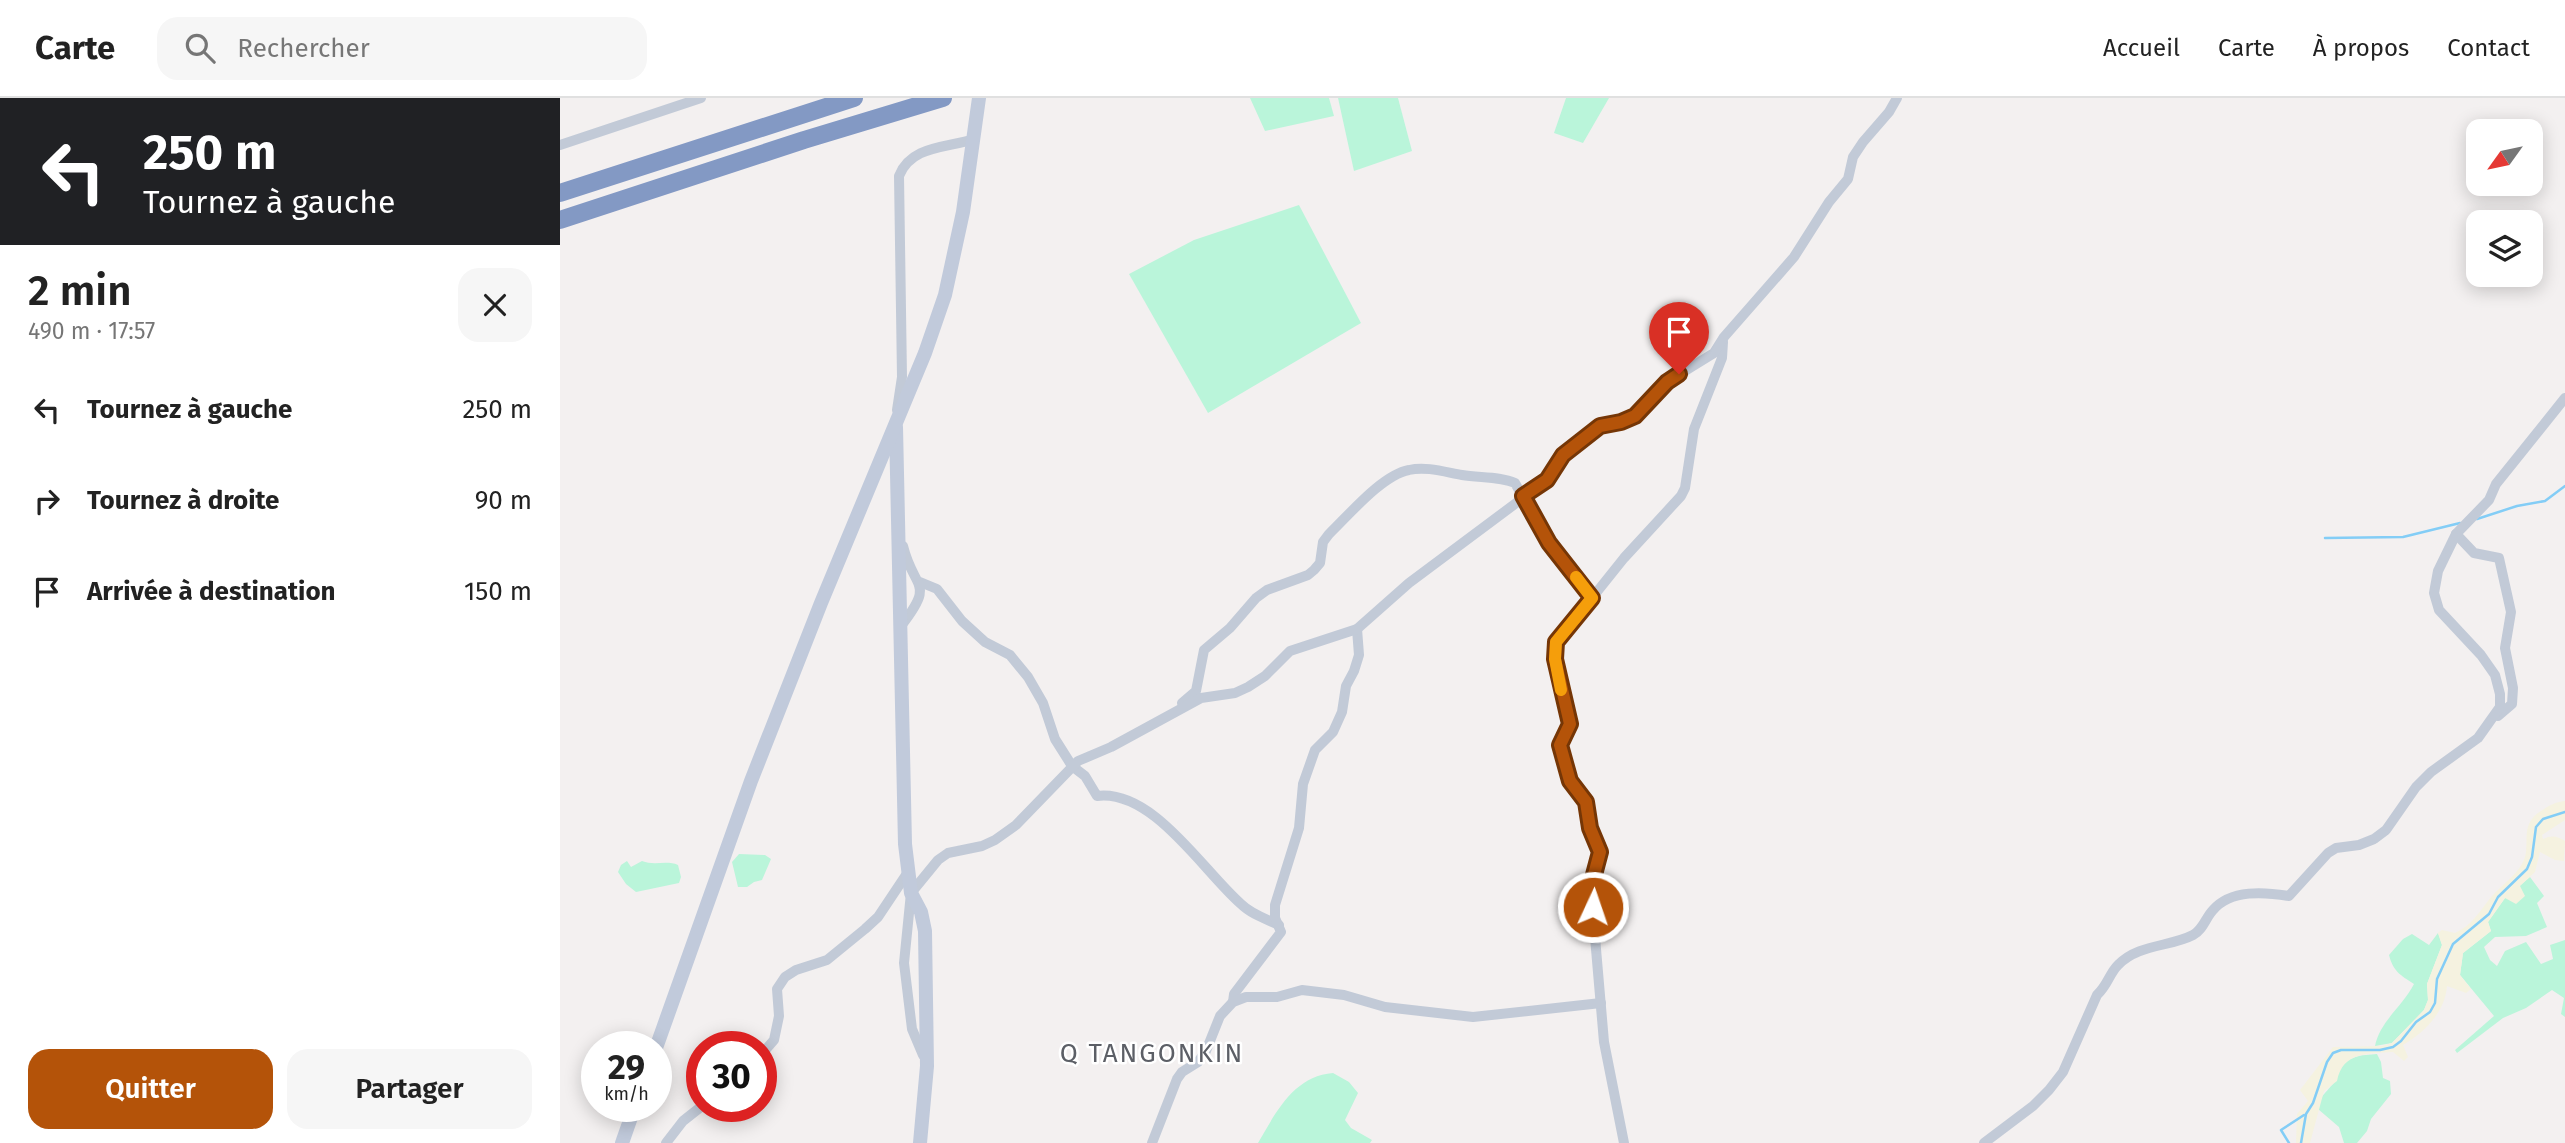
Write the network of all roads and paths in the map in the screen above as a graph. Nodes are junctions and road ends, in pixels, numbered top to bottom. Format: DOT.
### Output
graph roads {
  1 [pos="701,98"];
  2 [pos="854,98"];
  3 [pos="943,98"];
  4 [pos="979,98"];
  5 [pos="1897,98"];
  6 [pos="974,139"];
  7 [pos="560,145"];
  8 [pos="560,193"];
  9 [pos="560,220"];
  10 [pos="1724,337"];
  11 [pos="2565,398"];
  12 [pos="896,421"];
  13 [pos="1523,496"];
  14 [pos="898,525"];
  15 [pos="2456,534"];
  16 [pos="920,582"];
  17 [pos="1592,598"];
  18 [pos="900,627"];
  19 [pos="1357,629"];
  20 [pos="1174,711"];
  21 [pos="2493,721"];
  22 [pos="1072,766"];
  23 [pos="908,872"];
  24 [pos="911,893"];
  25 [pos="1279,925"];
  26 [pos="1233,1002"];
  27 [pos="1601,1003"];
  28 [pos="662,1031"];
  29 [pos="776,1031"];
  30 [pos="927,1066"];
  31 [pos="686,1119"];
  32 [pos="630,1122"];
  33 [pos="630,1122"];
  34 [pos="622,1143"];
  35 [pos="629,1143"];
  36 [pos="666,1143"];
  37 [pos="920,1143"];
  38 [pos="1152,1143"];
  39 [pos="1624,1143"];
  40 [pos="1984,1143"];
  1 -- 7 [label="street"];
  2 -- 8 [label="highway"];
  3 -- 9 [label="highway"];
  4 -- 6 [label="street"];
  5 -- 10 [label="street"];
  6 -- 12 [label="street"];
  6 -- 12 [label="street"];
  10 -- 13 [label="street"];
  10 -- 17 [label="street"];
  11 -- 15 [label="street"];
  12 -- 14 [label="street"];
  12 -- 28 [label="street"];
  13 -- 17 [label="street"];
  13 -- 19 [label="street"];
  13 -- 20 [label="street"];
  14 -- 16 [label="street"];
  14 -- 18 [label="street"];
  15 -- 21 [label="street"];
  15 -- 21 [label="street"];
  16 -- 18 [label="street"];
  16 -- 22 [label="street"];
  17 -- 27 [label="street"];
  18 -- 23 [label="street"];
  19 -- 20 [label="street"];
  19 -- 25 [label="street"];
  20 -- 22 [label="street"];
  21 -- 40 [label="street"];
  22 -- 24 [label="street"];
  22 -- 25 [label="street"];
  23 -- 24 [label="street"];
  23 -- 29 [label="street"];
  24 -- 30 [label="street"];
  24 -- 30 [label="street"];
  25 -- 26 [label="street"];
  26 -- 27 [label="street"];
  26 -- 38 [label="street"];
  27 -- 39 [label="street"];
  30 -- 37 [label="street"];
  31 -- 36 [label="street"];
  32 -- 34 [label="street"];
  33 -- 35 [label="street"];
}
